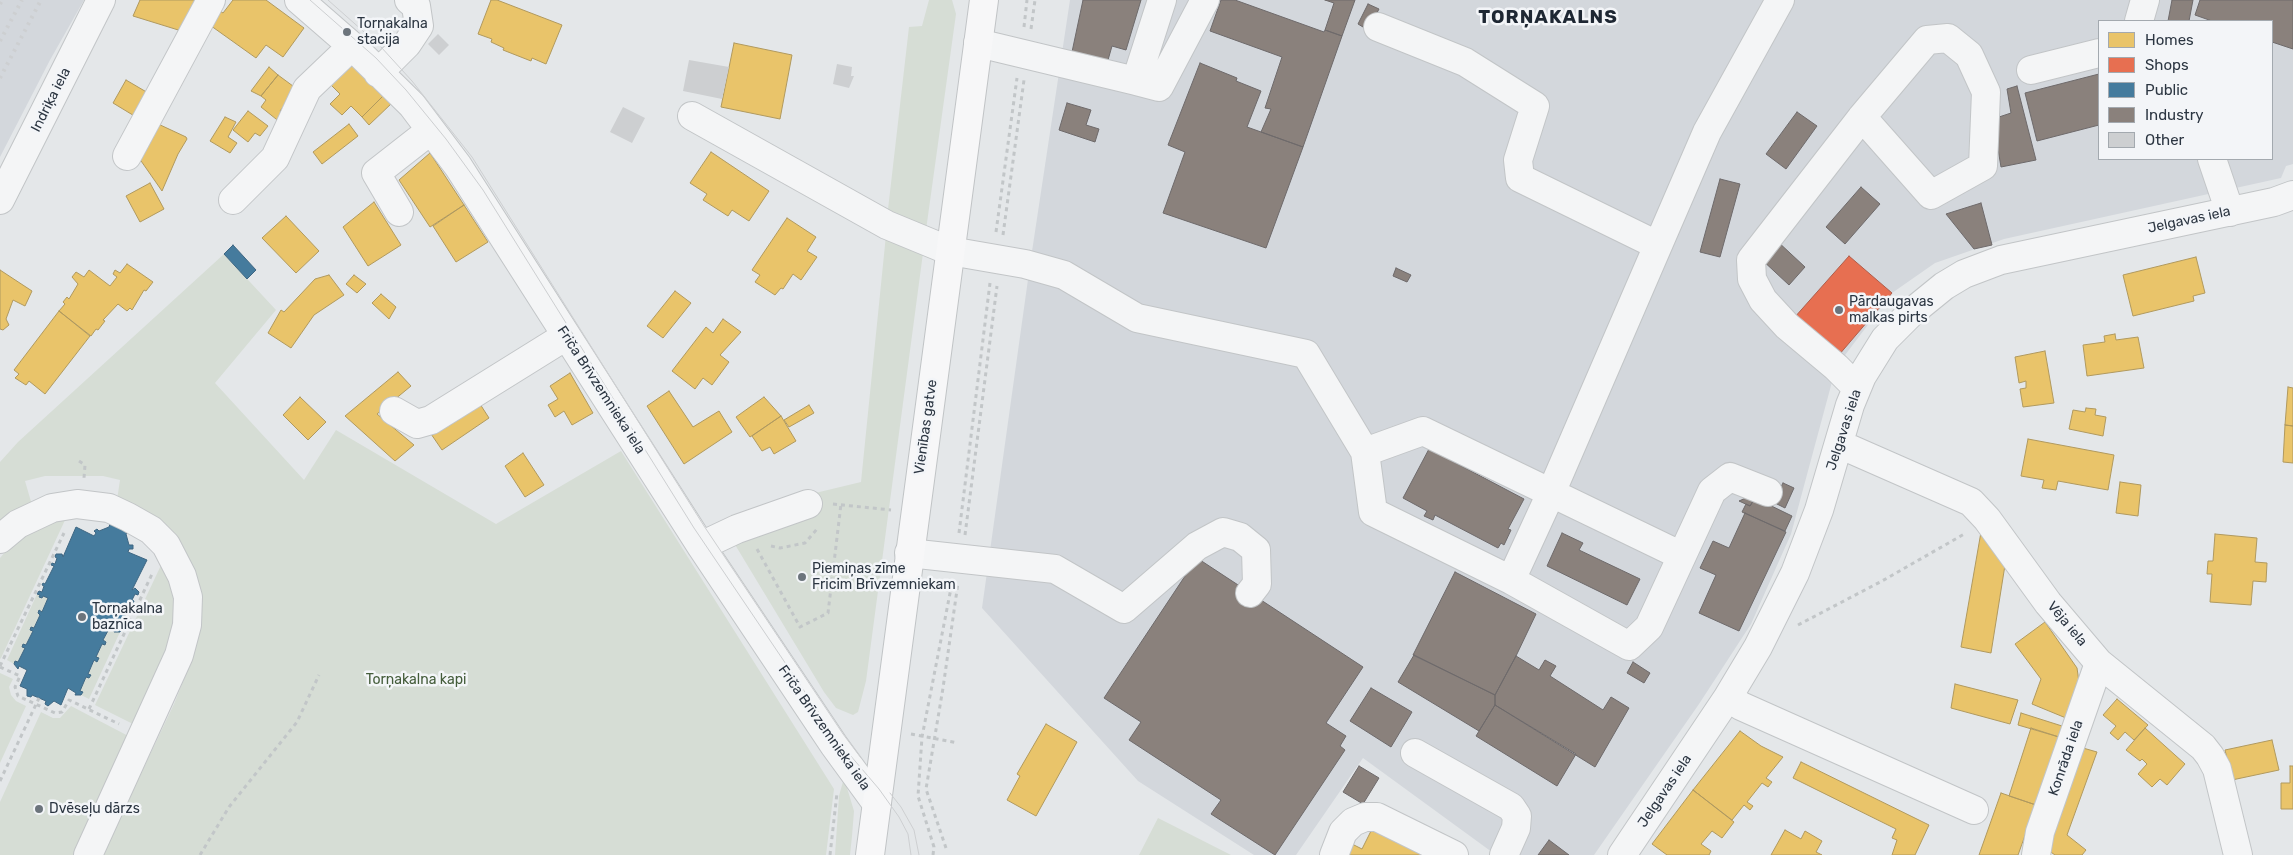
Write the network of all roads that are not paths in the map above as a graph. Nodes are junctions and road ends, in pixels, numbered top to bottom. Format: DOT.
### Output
graph roads {
  1 [pos="101,0"];
  2 [pos="211,0"];
  3 [pos="299,0"];
  4 [pos="409,0"];
  5 [pos="984,0"];
  6 [pos="1162,0"];
  7 [pos="1204,0"];
  8 [pos="1780,0"];
  9 [pos="2145,0"];
  10 [pos="2139,20"];
  11 [pos="1378,27"];
  12 [pos="978,43"];
  13 [pos="352,46"];
  14 [pos="2098,53"];
  15 [pos="2031,70"];
  16 [pos="378,72"];
  17 [pos="1136,81"];
  18 [pos="692,116"];
  19 [pos="1862,117"];
  20 [pos="431,130"];
  21 [pos="128,156"];
  22 [pos="2212,160"];
  23 [pos="2293,195"];
  24 [pos="0,200"];
  25 [pos="233,200"];
  26 [pos="399,212"];
  27 [pos="2230,212"];
  28 [pos="1657,245"];
  29 [pos="950,251"];
  30 [pos="566,336"];
  31 [pos="1857,388"];
  32 [pos="394,412"];
  33 [pos="1839,444"];
  34 [pos="1365,452"];
  35 [pos="1768,492"];
  36 [pos="1551,493"];
  37 [pos="808,504"];
  38 [pos="0,539"];
  39 [pos="700,546"];
  40 [pos="909,553"];
  41 [pos="1682,556"];
  42 [pos="1511,580"];
  43 [pos="1250,593"];
  44 [pos="2099,663"];
  45 [pos="1728,697"];
  46 [pos="1415,753"];
  47 [pos="876,804"];
  48 [pos="1974,810"];
  49 [pos="88,855"];
  50 [pos="870,855"];
  51 [pos="1334,855"];
  52 [pos="1454,855"];
  53 [pos="1504,855"];
  54 [pos="1622,855"];
  55 [pos="2036,855"];
  56 [pos="2238,855"];
  1 -- 24 [label="street, Indriķa iela"];
  2 -- 21 [label="street"];
  3 -- 13 [label="street, Friča Brīvzemnieka iela"];
  4 -- 16 [label="street"];
  5 -- 12 [label="main road, Vienības gatve"];
  6 -- 17 [label="street"];
  7 -- 17 [label="street"];
  8 -- 28 [label="street"];
  9 -- 10 [label="street"];
  11 -- 28 [label="street"];
  12 -- 17 [label="street"];
  12 -- 29 [label="main road, Vienības gatve"];
  13 -- 16 [label="street, Friča Brīvzemnieka iela"];
  13 -- 25 [label="street"];
  14 -- 15 [label="street"];
  16 -- 20 [label="street, Friča Brīvzemnieka iela"];
  18 -- 29 [label="street"];
  19 -- 19 [label="street"];
  19 -- 31 [label="street"];
  20 -- 26 [label="street"];
  20 -- 30 [label="street, Friča Brīvzemnieka iela"];
  22 -- 27 [label="street"];
  23 -- 27 [label="street, Jelgavas iela"];
  27 -- 31 [label="street, Jelgavas iela"];
  28 -- 36 [label="street"];
  29 -- 34 [label="street"];
  29 -- 40 [label="main road, Vienības gatve"];
  30 -- 32 [label="street"];
  30 -- 39 [label="street, Friča Brīvzemnieka iela"];
  31 -- 33 [label="street, Jelgavas iela"];
  33 -- 44 [label="street, Vēja iela"];
  33 -- 45 [label="street, Jelgavas iela"];
  34 -- 36 [label="street"];
  34 -- 42 [label="street"];
  35 -- 41 [label="street"];
  36 -- 41 [label="street"];
  36 -- 42 [label="street"];
  37 -- 39 [label="street"];
  38 -- 49 [label="street"];
  39 -- 47 [label="street, Friča Brīvzemnieka iela"];
  40 -- 43 [label="street"];
  40 -- 47 [label="main road, Vienības gatve"];
  41 -- 42 [label="street"];
  44 -- 55 [label="street, Konrāda iela"];
  44 -- 56 [label="street, Vēja iela"];
  45 -- 48 [label="street"];
  45 -- 54 [label="street, Jelgavas iela"];
  46 -- 53 [label="street"];
  47 -- 50 [label="main road, Vienības gatve"];
  51 -- 52 [label="street"];
}
